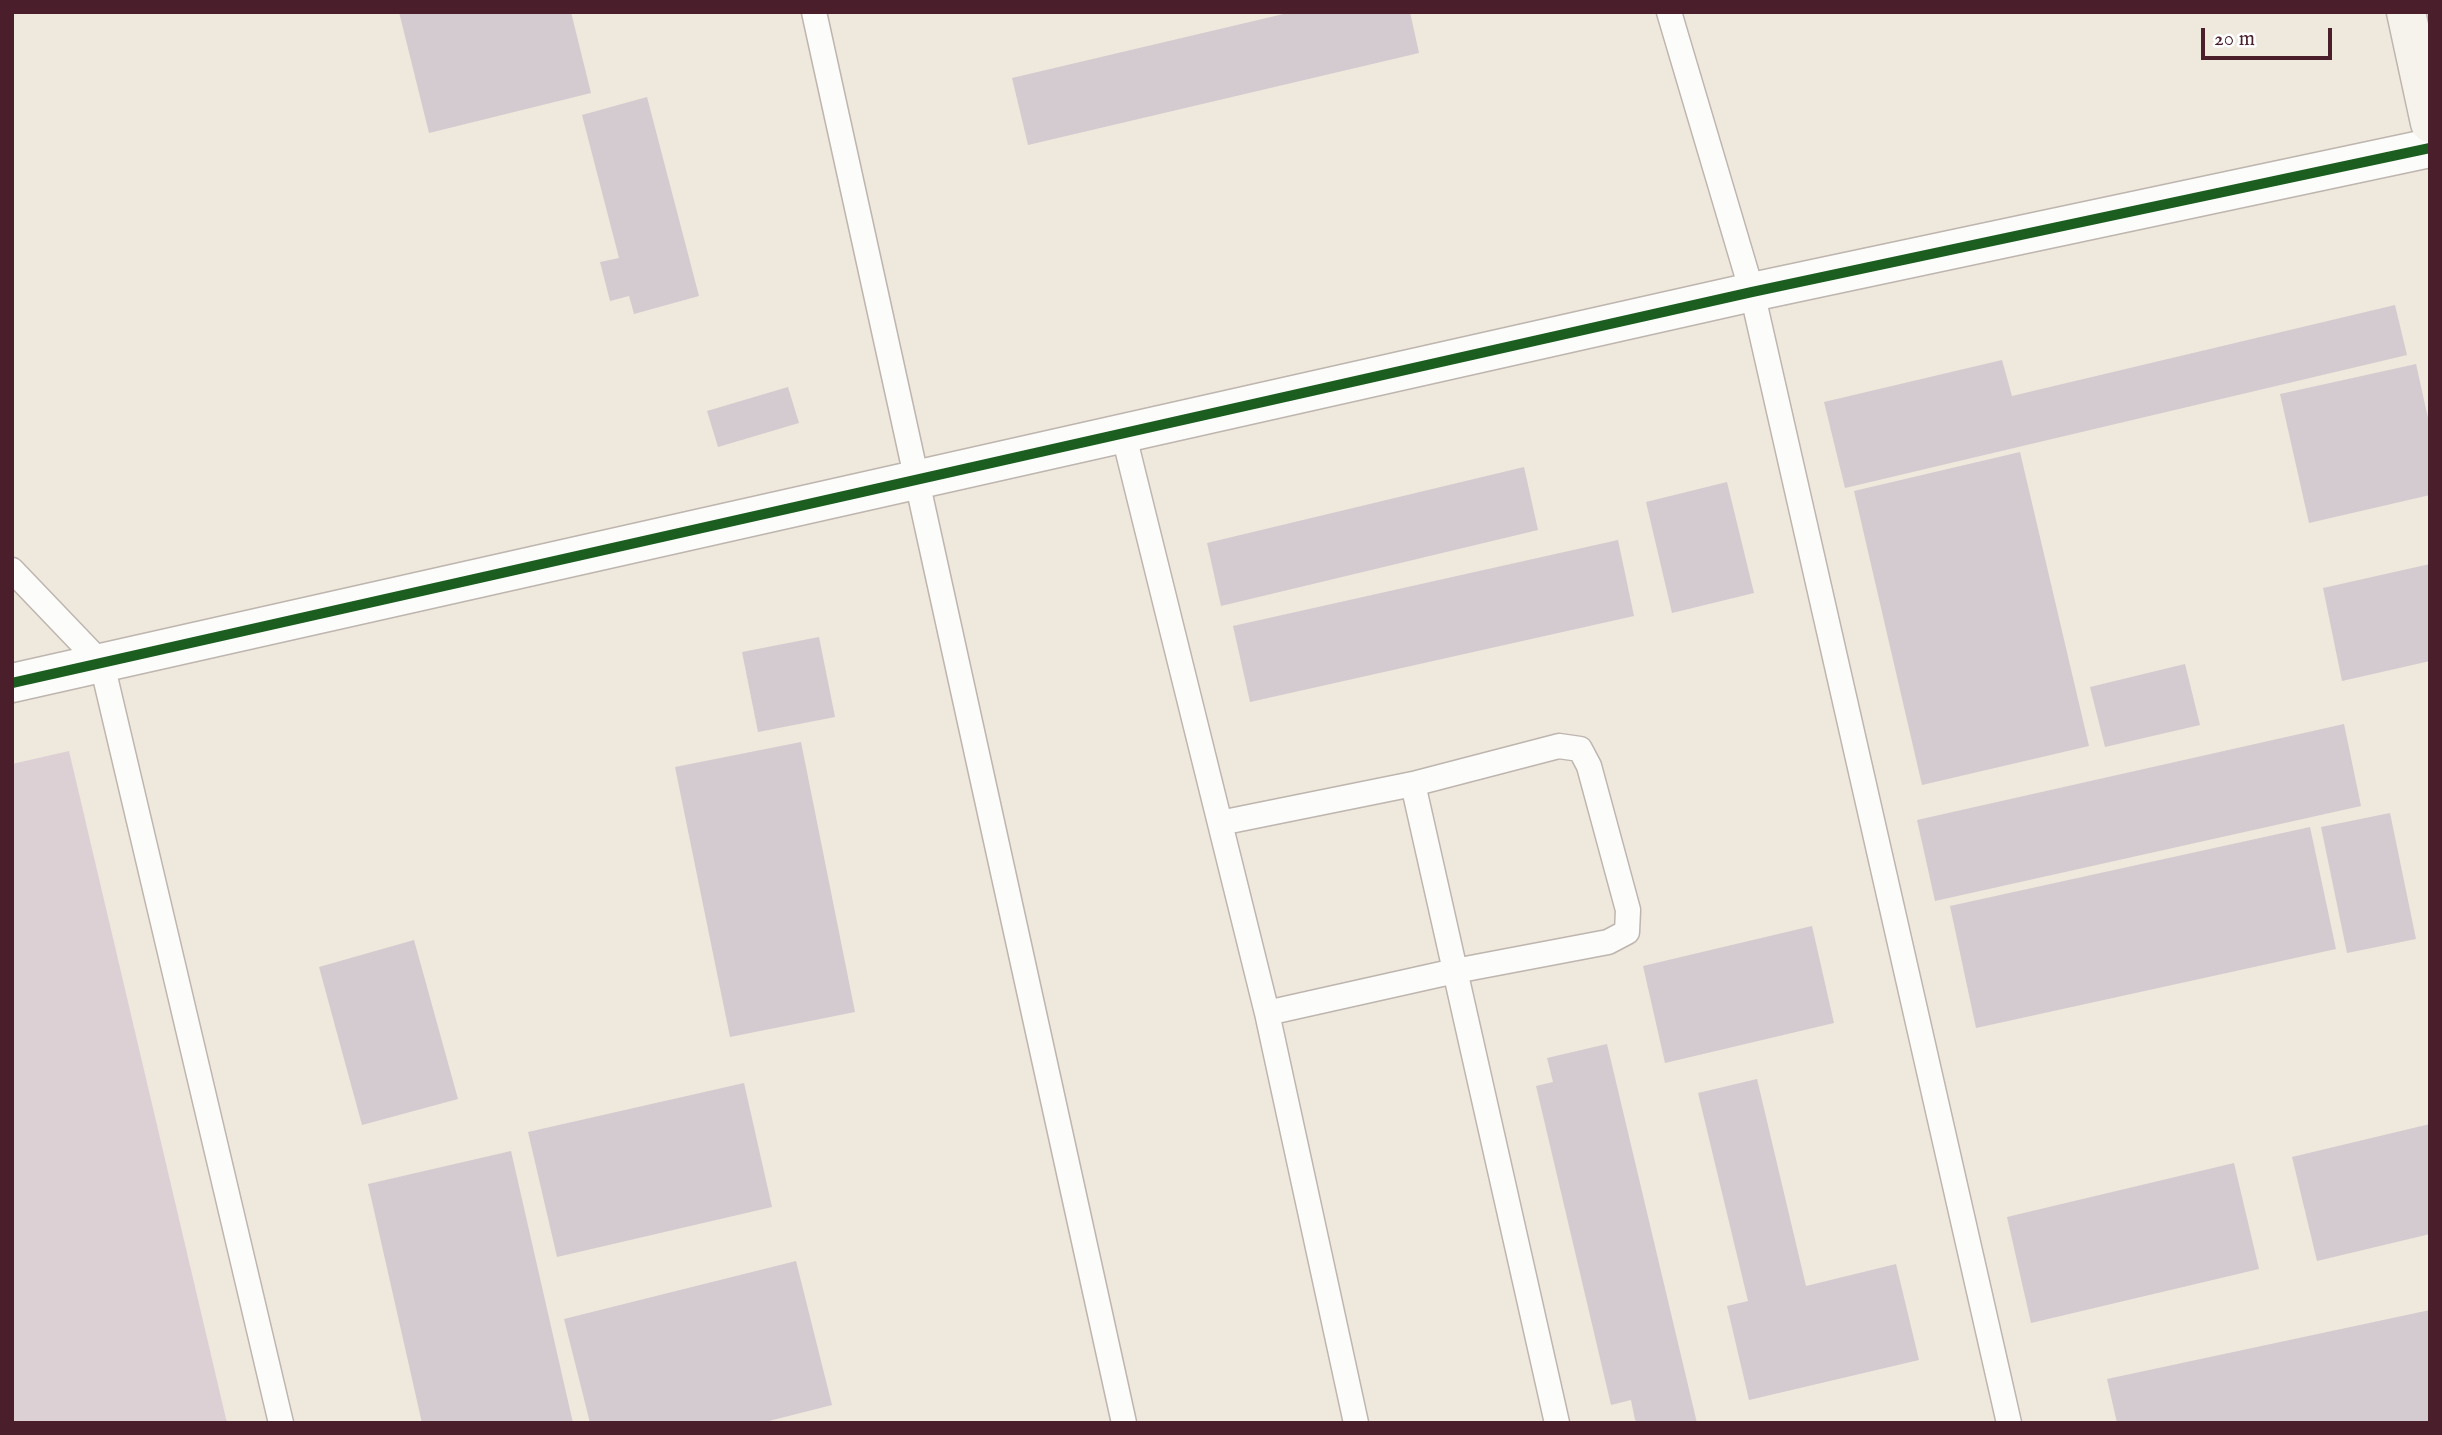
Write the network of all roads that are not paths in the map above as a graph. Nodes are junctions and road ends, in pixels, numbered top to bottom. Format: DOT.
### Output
graph roads {
  1 [pos="814,12"];
  2 [pos="1669,12"];
  3 [pos="2406,12"];
  4 [pos="2430,123"];
  5 [pos="2430,148"];
  6 [pos="1752,292"];
  7 [pos="1123,432"];
  8 [pos="915,480"];
  9 [pos="12,570"];
  10 [pos="102,664"];
  11 [pos="12,683"];
  12 [pos="1413,784"];
  13 [pos="1220,823"];
  14 [pos="1455,971"];
  15 [pos="1268,1013"];
  16 [pos="281,1423"];
  17 [pos="1124,1423"];
  18 [pos="1356,1423"];
  19 [pos="1557,1423"];
  20 [pos="2009,1423"];
  1 -- 8 [label="lane"];
  2 -- 6 [label="lane"];
  3 -- 4 [label="main road"];
  5 -- 6 [label="street"];
  6 -- 7 [label="street"];
  6 -- 20 [label="lane"];
  7 -- 8 [label="street"];
  7 -- 13 [label="lane"];
  8 -- 10 [label="street"];
  8 -- 17 [label="lane"];
  9 -- 10 [label="lane"];
  10 -- 11 [label="street"];
  10 -- 16 [label="lane"];
  12 -- 13 [label="lane"];
  12 -- 14 [label="lane"];
  12 -- 14 [label="lane"];
  13 -- 15 [label="lane"];
  14 -- 15 [label="lane"];
  14 -- 19 [label="lane"];
  15 -- 18 [label="lane"];
}
